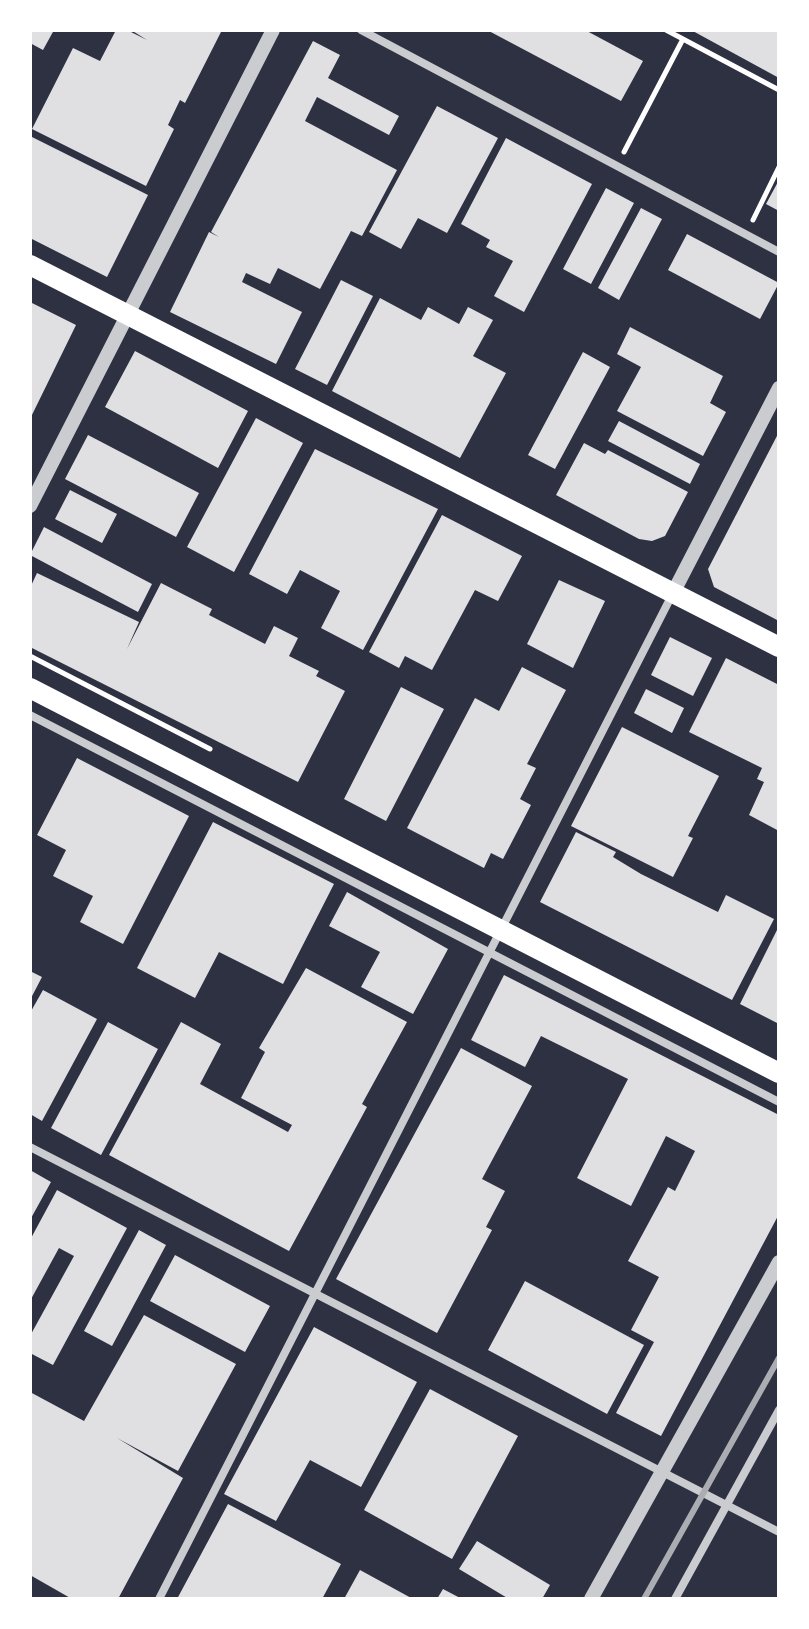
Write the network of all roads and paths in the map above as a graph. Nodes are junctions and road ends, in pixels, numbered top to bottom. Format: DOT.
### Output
graph roads {
  1 [pos="273,30"];
  2 [pos="361,30"];
  3 [pos="666,30"];
  4 [pos="683,39"];
  5 [pos="779,90"];
  6 [pos="617,165"];
  7 [pos="779,167"];
  8 [pos="746,234"];
  9 [pos="779,252"];
  10 [pos="30,265"];
  11 [pos="128,316"];
  12 [pos="779,388"];
  13 [pos="30,506"];
  14 [pos="673,593"];
  15 [pos="779,647"];
  16 [pos="30,688"];
  17 [pos="30,715"];
  18 [pos="489,953"];
  19 [pos="779,1073"];
  20 [pos="779,1102"];
  21 [pos="30,1147"];
  22 [pos="779,1262"];
  23 [pos="315,1295"];
  24 [pos="779,1410"];
  25 [pos="663,1472"];
  26 [pos="726,1505"];
  27 [pos="779,1532"];
  28 [pos="159,1599"];
  29 [pos="591,1599"];
  30 [pos="675,1599"];
  1 -- 11 [label="street"];
  2 -- 6 [label="street"];
  3 -- 4 [label="path"];
  4 -- 5 [label="path"];
  4 -- 6 [label="path"];
  6 -- 8 [label="street"];
  7 -- 8 [label="path"];
  8 -- 9 [label="street"];
  10 -- 11 [label="main road"];
  11 -- 13 [label="street"];
  11 -- 14 [label="main road"];
  12 -- 14 [label="street"];
  14 -- 15 [label="main road"];
  14 -- 18 [label="street"];
  16 -- 19 [label="main road"];
  17 -- 18 [label="street"];
  18 -- 20 [label="street"];
  18 -- 23 [label="street"];
  21 -- 23 [label="street"];
  22 -- 25 [label="street"];
  23 -- 25 [label="street"];
  23 -- 28 [label="street"];
  24 -- 26 [label="street"];
  25 -- 26 [label="street"];
  25 -- 29 [label="street"];
  26 -- 27 [label="street"];
  26 -- 30 [label="street"];
}
